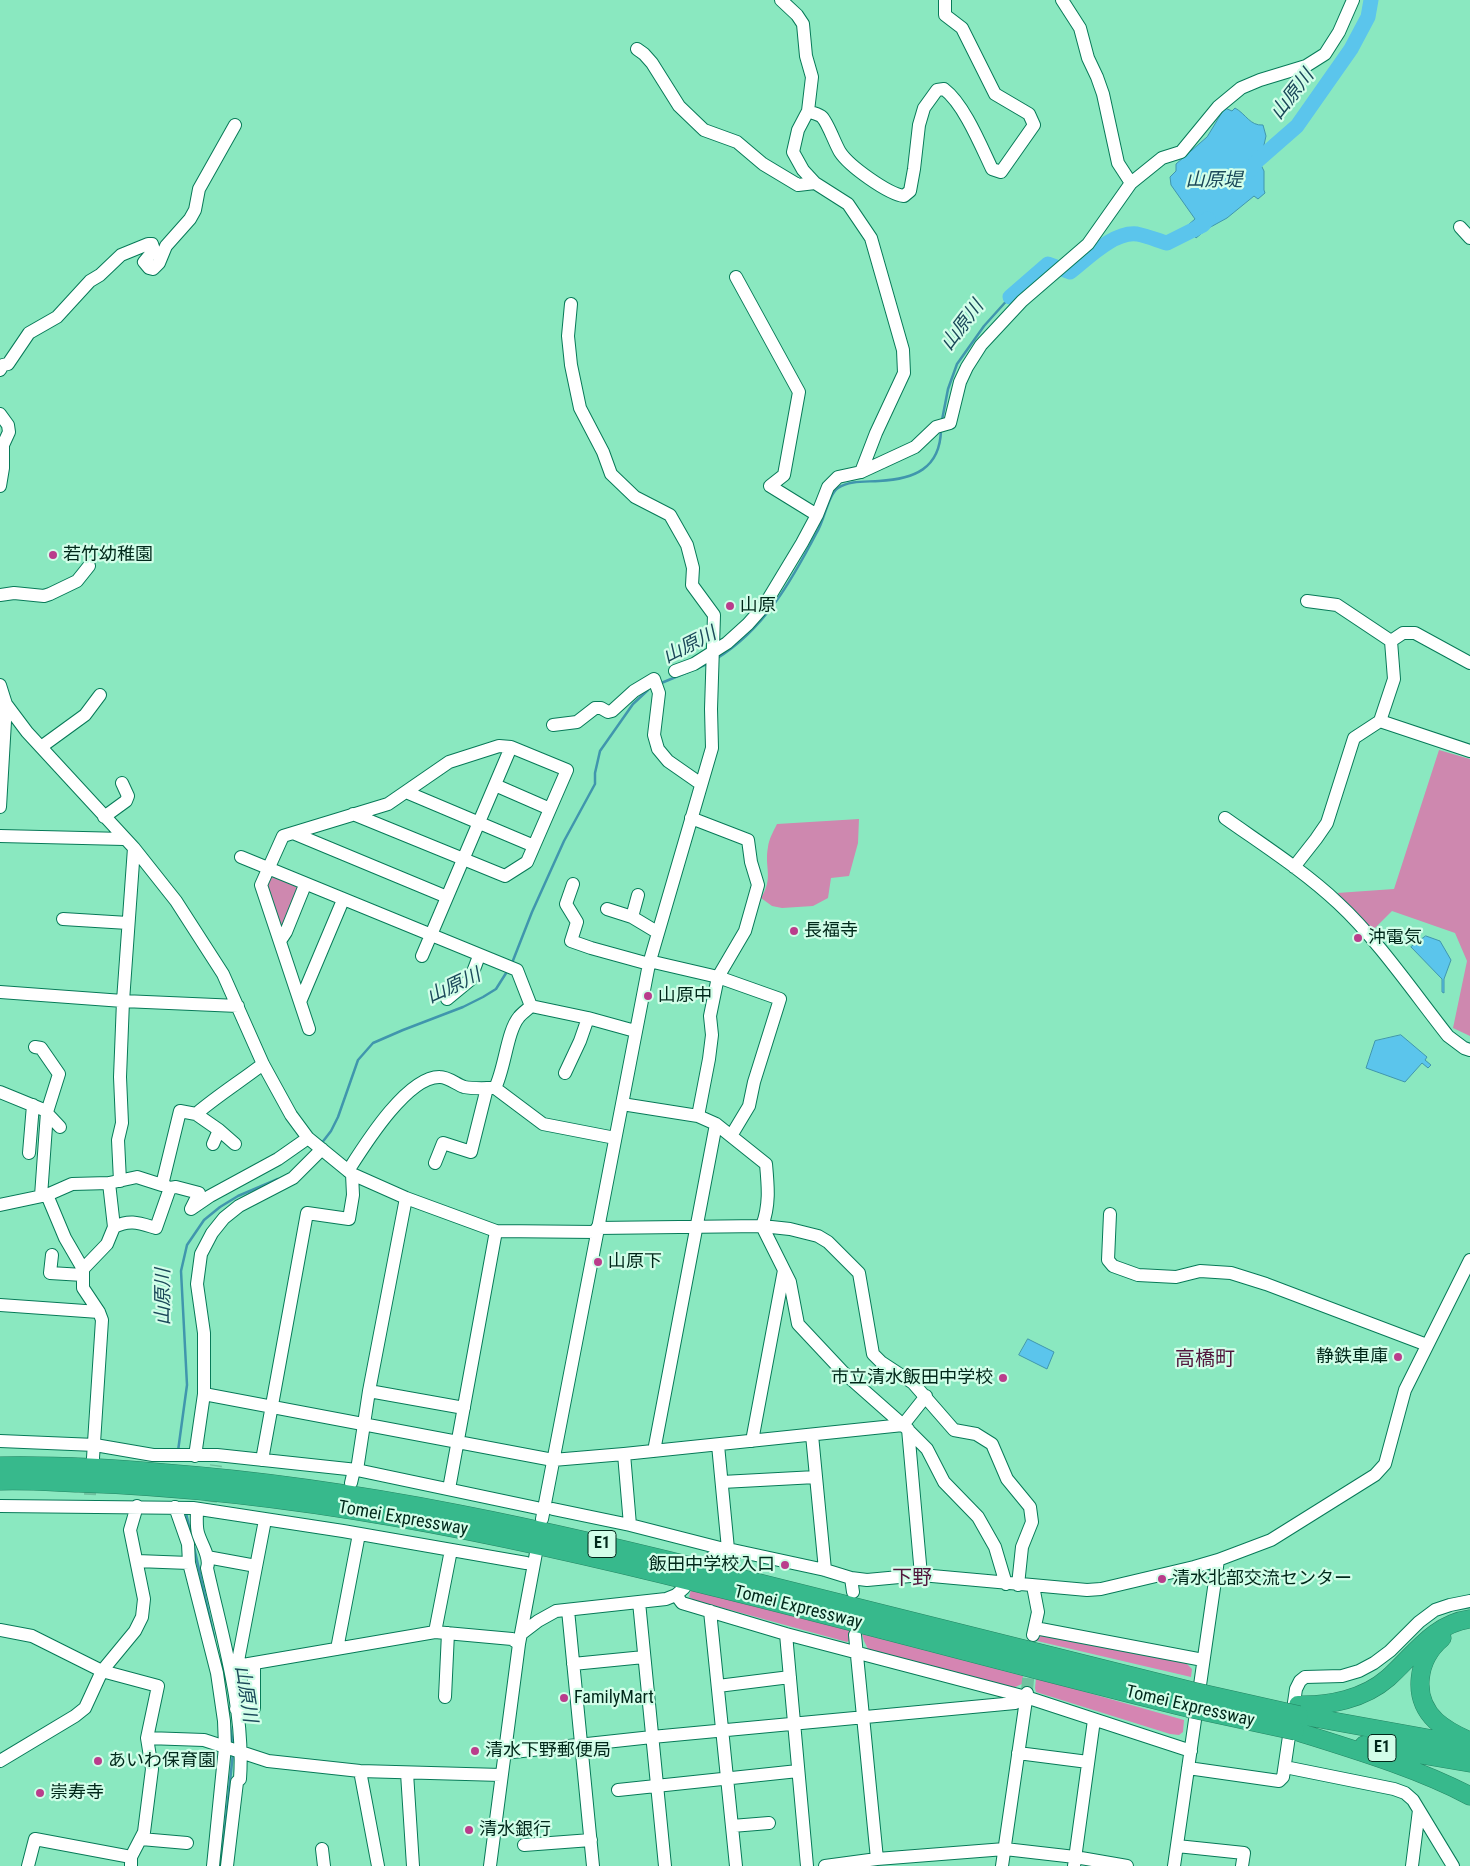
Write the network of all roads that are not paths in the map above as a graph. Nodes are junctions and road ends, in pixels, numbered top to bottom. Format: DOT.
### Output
graph roads {
  1 [pos="781,0"];
  2 [pos="945,0"];
  3 [pos="1062,0"];
  4 [pos="1353,0"];
  5 [pos="637,49"];
  6 [pos="808,111"];
  7 [pos="235,125"];
  8 [pos="815,183"];
  9 [pos="1131,183"];
  10 [pos="1460,227"];
  11 [pos="1470,238"];
  12 [pos="736,278"];
  13 [pos="571,304"];
  14 [pos="1,366"];
  15 [pos="0,414"];
  16 [pos="861,472"];
  17 [pos="0,486"];
  18 [pos="817,515"];
  19 [pos="88,566"];
  20 [pos="0,595"];
  21 [pos="1307,601"];
  22 [pos="1391,641"];
  23 [pos="714,650"];
  24 [pos="1470,663"];
  25 [pos="675,671"];
  26 [pos="0,684"];
  27 [pos="100,695"];
  28 [pos="4,701"];
  29 [pos="1380,721"];
  30 [pos="553,725"];
  31 [pos="511,746"];
  32 [pos="41,747"];
  33 [pos="1470,751"];
  34 [pos="1,776"];
  35 [pos="122,783"];
  36 [pos="700,784"];
  37 [pos="495,785"];
  38 [pos="406,792"];
  39 [pos="0,807"];
  40 [pos="550,809"];
  41 [pos="353,814"];
  42 [pos="104,817"];
  43 [pos="691,818"];
  44 [pos="1225,818"];
  45 [pos="478,823"];
  46 [pos="292,833"];
  47 [pos="0,836"];
  48 [pos="129,844"];
  49 [pos="534,846"];
  50 [pos="241,857"];
  51 [pos="463,860"];
  52 [pos="1294,867"];
  53 [pos="268,869"];
  54 [pos="573,884"];
  55 [pos="305,885"];
  56 [pos="638,895"];
  57 [pos="447,897"];
  58 [pos="343,900"];
  59 [pos="608,909"];
  60 [pos="632,917"];
  61 [pos="63,919"];
  62 [pos="128,923"];
  63 [pos="657,932"];
  64 [pos="431,936"];
  65 [pos="280,941"];
  66 [pos="422,956"];
  67 [pos="479,956"];
  68 [pos="649,963"];
  69 [pos="718,977"];
  70 [pos="0,992"];
  71 [pos="447,999"];
  72 [pos="123,1001"];
  73 [pos="300,1002"];
  74 [pos="238,1006"];
  75 [pos="531,1006"];
  76 [pos="588,1018"];
  77 [pos="309,1029"];
  78 [pos="636,1031"];
  79 [pos="35,1047"];
  80 [pos="1470,1050"];
  81 [pos="263,1064"];
  82 [pos="565,1073"];
  83 [pos="491,1088"];
  84 [pos="0,1092"];
  85 [pos="622,1104"];
  86 [pos="33,1105"];
  87 [pos="47,1112"];
  88 [pos="196,1114"];
  89 [pos="698,1116"];
  90 [pos="716,1124"];
  91 [pos="60,1127"];
  92 [pos="219,1130"];
  93 [pos="731,1136"];
  94 [pos="308,1138"];
  95 [pos="615,1138"];
  96 [pos="213,1144"];
  97 [pos="235,1144"];
  98 [pos="322,1150"];
  99 [pos="29,1153"];
  100 [pos="435,1163"];
  101 [pos="350,1172"];
  102 [pos="114,1182"];
  103 [pos="166,1186"];
  104 [pos="44,1196"];
  105 [pos="406,1198"];
  106 [pos="0,1205"];
  107 [pos="1110,1214"];
  108 [pos="696,1226"];
  109 [pos="762,1226"];
  110 [pos="114,1227"];
  111 [pos="597,1230"];
  112 [pos="496,1231"];
  113 [pos="52,1255"];
  114 [pos="1470,1260"];
  115 [pos="784,1270"];
  116 [pos="83,1272"];
  117 [pos="0,1305"];
  118 [pos="99,1312"];
  119 [pos="1427,1345"];
  120 [pos="369,1391"];
  121 [pos="204,1394"];
  122 [pos="926,1396"];
  123 [pos="272,1406"];
  124 [pos="464,1408"];
  125 [pos="364,1424"];
  126 [pos="905,1427"];
  127 [pos="812,1435"];
  128 [pos="0,1441"];
  129 [pos="752,1441"];
  130 [pos="458,1442"];
  131 [pos="718,1445"];
  132 [pos="94,1451"];
  133 [pos="654,1451"];
  134 [pos="624,1454"];
  135 [pos="195,1456"];
  136 [pos="553,1459"];
  137 [pos="262,1460"];
  138 [pos="0,1466"];
  139 [pos="355,1470"];
  140 [pos="816,1476"];
  141 [pos="0,1481"];
  142 [pos="722,1482"];
  143 [pos="351,1483"];
  144 [pos="449,1488"];
  145 [pos="0,1506"];
  146 [pos="137,1506"];
  147 [pos="194,1507"];
  148 [pos="543,1515"];
  149 [pos="264,1520"];
  150 [pos="630,1525"];
  151 [pos="359,1534"];
  152 [pos="726,1549"];
  153 [pos="451,1550"];
  154 [pos="533,1556"];
  155 [pos="207,1557"];
  156 [pos="711,1558"];
  157 [pos="1218,1560"];
  158 [pos="137,1562"];
  159 [pos="189,1562"];
  160 [pos="256,1566"];
  161 [pos="826,1570"];
  162 [pos="921,1575"];
  163 [pos="851,1578"];
  164 [pos="1012,1584"];
  165 [pos="1033,1586"];
  166 [pos="853,1592"];
  167 [pos="1470,1601"];
  168 [pos="639,1602"];
  169 [pos="568,1610"];
  170 [pos="710,1611"];
  171 [pos="545,1617"];
  172 [pos="1470,1619"];
  173 [pos="1470,1627"];
  174 [pos="0,1630"];
  175 [pos="435,1632"];
  176 [pos="448,1633"];
  177 [pos="786,1634"];
  178 [pos="855,1635"];
  179 [pos="517,1639"];
  180 [pos="336,1649"];
  181 [pos="856,1652"];
  182 [pos="644,1657"];
  183 [pos="1203,1660"];
  184 [pos="254,1663"];
  185 [pos="573,1664"];
  186 [pos="233,1666"];
  187 [pos="102,1671"];
  188 [pos="790,1677"];
  189 [pos="718,1686"];
  190 [pos="1027,1694"];
  191 [pos="1191,1695"];
  192 [pos="445,1697"];
  193 [pos="236,1709"];
  194 [pos="863,1717"];
  195 [pos="1297,1717"];
  196 [pos="1094,1720"];
  197 [pos="794,1724"];
  198 [pos="722,1730"];
  199 [pos="652,1737"];
  200 [pos="147,1738"];
  201 [pos="1470,1741"];
  202 [pos="580,1745"];
  203 [pos="1470,1746"];
  204 [pos="233,1750"];
  205 [pos="1191,1751"];
  206 [pos="1018,1752"];
  207 [pos="504,1753"];
  208 [pos="0,1761"];
  209 [pos="1088,1762"];
  210 [pos="1470,1763"];
  211 [pos="1285,1767"];
  212 [pos="1188,1768"];
  213 [pos="360,1771"];
  214 [pos="798,1771"];
  215 [pos="407,1773"];
  216 [pos="501,1776"];
  217 [pos="727,1779"];
  218 [pos="656,1786"];
  219 [pos="618,1790"];
  220 [pos="1470,1796"];
  221 [pos="1419,1810"];
  222 [pos="769,1823"];
  223 [pos="732,1826"];
  224 [pos="141,1838"];
  225 [pos="590,1840"];
  226 [pos="187,1843"];
  227 [pos="524,1845"];
  228 [pos="1177,1846"];
  229 [pos="322,1849"];
  230 [pos="1005,1849"];
  231 [pos="878,1859"];
  232 [pos="131,1861"];
  233 [pos="1075,1861"];
  234 [pos="861,1864"];
  235 [pos="28,1866"];
  236 [pos="213,1866"];
  237 [pos="227,1866"];
  238 [pos="324,1866"];
  239 [pos="378,1866"];
  240 [pos="413,1866"];
  241 [pos="490,1866"];
  242 [pos="593,1866"];
  243 [pos="665,1866"];
  244 [pos="736,1866"];
  245 [pos="807,1866"];
  246 [pos="827,1866"];
  247 [pos="1002,1866"];
  248 [pos="1127,1866"];
  249 [pos="1174,1866"];
  250 [pos="1242,1866"];
  251 [pos="1412,1866"];
  252 [pos="1453,1866"];
  1 -- 6 [label="street"];
  2 -- 6 [label="street"];
  3 -- 9 [label="street"];
  4 -- 9 [label="street"];
  5 -- 8 [label="street"];
  6 -- 8 [label="street"];
  7 -- 14 [label="street"];
  8 -- 16 [label="street"];
  9 -- 16 [label="street"];
  10 -- 11 [label="street"];
  12 -- 18 [label="street"];
  13 -- 23 [label="street"];
  15 -- 17 [label="street"];
  16 -- 18 [label="street"];
  18 -- 23 [label="street"];
  19 -- 20 [label="street"];
  21 -- 22 [label="street"];
  22 -- 24 [label="street"];
  22 -- 29 [label="street"];
  23 -- 25 [label="street"];
  23 -- 36 [label="street"];
  26 -- 28 [label="street"];
  27 -- 32 [label="street"];
  28 -- 32 [label="street"];
  28 -- 34 [label="street"];
  29 -- 33 [label="street"];
  29 -- 52 [label="street"];
  30 -- 36 [label="street"];
  31 -- 37 [label="street"];
  31 -- 38 [label="street"];
  31 -- 40 [label="street"];
  32 -- 42 [label="street"];
  34 -- 39 [label="street"];
  35 -- 42 [label="street"];
  36 -- 43 [label="street"];
  37 -- 40 [label="street"];
  37 -- 45 [label="street"];
  38 -- 41 [label="street"];
  38 -- 45 [label="street"];
  40 -- 49 [label="street"];
  41 -- 46 [label="street"];
  41 -- 51 [label="street"];
  42 -- 48 [label="street"];
  43 -- 63 [label="street"];
  43 -- 69 [label="street"];
  44 -- 52 [label="street"];
  45 -- 49 [label="street"];
  45 -- 51 [label="street"];
  46 -- 53 [label="street"];
  46 -- 57 [label="street"];
  47 -- 48 [label="street"];
  48 -- 62 [label="street"];
  48 -- 74 [label="street"];
  49 -- 51 [label="street"];
  50 -- 53 [label="street"];
  51 -- 57 [label="street"];
  52 -- 80 [label="street"];
  53 -- 55 [label="street"];
  53 -- 65 [label="street"];
  54 -- 68 [label="street"];
  55 -- 58 [label="street"];
  55 -- 65 [label="street"];
  56 -- 60 [label="street"];
  57 -- 64 [label="street"];
  58 -- 64 [label="street"];
  58 -- 73 [label="street"];
  59 -- 60 [label="street"];
  60 -- 63 [label="street"];
  61 -- 62 [label="street"];
  62 -- 72 [label="street"];
  63 -- 68 [label="street"];
  64 -- 66 [label="street"];
  64 -- 67 [label="street"];
  65 -- 73 [label="street"];
  67 -- 71 [label="street"];
  67 -- 75 [label="street"];
  68 -- 69 [label="street"];
  68 -- 78 [label="street"];
  69 -- 89 [label="street"];
  69 -- 93 [label="street"];
  70 -- 72 [label="street"];
  72 -- 74 [label="street"];
  72 -- 102 [label="street"];
  73 -- 77 [label="street"];
  74 -- 81 [label="street"];
  75 -- 76 [label="street"];
  75 -- 83 [label="street"];
  76 -- 78 [label="street"];
  76 -- 82 [label="street"];
  78 -- 85 [label="street"];
  79 -- 87 [label="street"];
  81 -- 88 [label="street"];
  81 -- 94 [label="street"];
  83 -- 95 [label="street"];
  83 -- 100 [label="street"];
  83 -- 101 [label="street"];
  84 -- 86 [label="street"];
  85 -- 89 [label="street"];
  85 -- 95 [label="street"];
  86 -- 87 [label="street"];
  86 -- 99 [label="street"];
  87 -- 91 [label="street"];
  87 -- 104 [label="street"];
  88 -- 92 [label="street"];
  88 -- 103 [label="street"];
  89 -- 90 [label="street"];
  90 -- 93 [label="street"];
  90 -- 108 [label="street"];
  92 -- 96 [label="street"];
  92 -- 97 [label="street"];
  93 -- 109 [label="street"];
  94 -- 98 [label="street"];
  94 -- 103 [label="street"];
  95 -- 111 [label="street"];
  98 -- 101 [label="street"];
  98 -- 121 [label="street"];
  101 -- 105 [label="street"];
  101 -- 123 [label="street"];
  102 -- 103 [label="street"];
  102 -- 104 [label="street"];
  102 -- 110 [label="street"];
  103 -- 110 [label="street"];
  104 -- 106 [label="street"];
  104 -- 116 [label="street"];
  105 -- 112 [label="street"];
  105 -- 120 [label="street"];
  107 -- 119 [label="street"];
  108 -- 109 [label="street"];
  108 -- 111 [label="street"];
  108 -- 133 [label="street"];
  109 -- 115 [label="street"];
  109 -- 122 [label="street"];
  110 -- 116 [label="street"];
  111 -- 112 [label="street"];
  111 -- 136 [label="street"];
  112 -- 124 [label="street"];
  113 -- 116 [label="street"];
  114 -- 119 [label="street"];
  115 -- 126 [label="street"];
  115 -- 129 [label="street"];
  116 -- 118 [label="street"];
  117 -- 118 [label="street"];
  118 -- 132 [label="street"];
  119 -- 157 [label="street"];
  120 -- 124 [label="street"];
  120 -- 125 [label="street"];
  121 -- 123 [label="street"];
  121 -- 135 [label="street"];
  122 -- 126 [label="street"];
  122 -- 164 [label="street"];
  123 -- 125 [label="street"];
  123 -- 137 [label="street"];
  124 -- 130 [label="street"];
  125 -- 130 [label="street"];
  125 -- 139 [label="street"];
  126 -- 127 [label="street"];
  126 -- 162 [label="street"];
  126 -- 164 [label="street"];
  127 -- 129 [label="street"];
  127 -- 140 [label="street"];
  128 -- 132 [label="street"];
  129 -- 131 [label="street"];
  130 -- 136 [label="street"];
  130 -- 144 [label="street"];
  131 -- 133 [label="street"];
  131 -- 142 [label="street"];
  132 -- 135 [label="street"];
  133 -- 134 [label="street"];
  134 -- 136 [label="street"];
  134 -- 150 [label="street"];
  135 -- 137 [label="street"];
  136 -- 148 [label="street"];
  137 -- 139 [label="street"];
  138 -- 191 [label="highway, Tomei Expressway / E1"];
  139 -- 143 [label="street"];
  139 -- 144 [label="street"];
  140 -- 142 [label="street"];
  140 -- 161 [label="street"];
  141 -- 191 [label="highway, Tomei Expressway / E1"];
  142 -- 152 [label="street"];
  144 -- 148 [label="street"];
  145 -- 146 [label="street"];
  146 -- 147 [label="street"];
  146 -- 158 [label="street"];
  147 -- 149 [label="street"];
  147 -- 155 [label="street"];
  147 -- 159 [label="street"];
  148 -- 150 [label="street"];
  149 -- 151 [label="street"];
  149 -- 160 [label="street"];
  150 -- 152 [label="street"];
  151 -- 153 [label="street"];
  151 -- 180 [label="street"];
  152 -- 156 [label="street"];
  152 -- 161 [label="street"];
  153 -- 154 [label="street"];
  153 -- 175 [label="street"];
  154 -- 171 [label="street"];
  154 -- 179 [label="street"];
  155 -- 160 [label="street"];
  155 -- 186 [label="street"];
  157 -- 165 [label="street"];
  157 -- 183 [label="street"];
  158 -- 159 [label="street"];
  158 -- 187 [label="street"];
  159 -- 204 [label="street"];
  160 -- 186 [label="street"];
  161 -- 163 [label="street"];
  162 -- 163 [label="street"];
  162 -- 164 [label="street"];
  163 -- 166 [label="street"];
  164 -- 165 [label="street"];
  165 -- 183 [label="street"];
  167 -- 211 [label="street"];
  168 -- 169 [label="street"];
  168 -- 170 [label="street"];
  168 -- 182 [label="street"];
  169 -- 171 [label="street"];
  169 -- 185 [label="street"];
  170 -- 177 [label="street"];
  170 -- 189 [label="street"];
  171 -- 179 [label="street"];
  172 -- 195 [label="highway"];
  173 -- 201 [label="highway"];
  174 -- 187 [label="street"];
  175 -- 176 [label="street"];
  175 -- 180 [label="street"];
  176 -- 179 [label="street"];
  176 -- 192 [label="street"];
  177 -- 181 [label="street"];
  177 -- 188 [label="street"];
  178 -- 181 [label="street"];
  179 -- 207 [label="street"];
  180 -- 184 [label="street"];
  181 -- 190 [label="street"];
  181 -- 194 [label="street"];
  182 -- 185 [label="street"];
  182 -- 199 [label="street"];
  183 -- 205 [label="street"];
  184 -- 186 [label="street"];
  184 -- 193 [label="street"];
  185 -- 202 [label="street"];
  186 -- 193 [label="street"];
  187 -- 200 [label="street"];
  187 -- 208 [label="street"];
  188 -- 189 [label="street"];
  188 -- 197 [label="street"];
  189 -- 198 [label="street"];
  190 -- 194 [label="street"];
  190 -- 196 [label="street"];
  190 -- 206 [label="street"];
  191 -- 195 [label="highway, Tomei Expressway / E1, bridge"];
  193 -- 204 [label="street"];
  194 -- 197 [label="street"];
  194 -- 231 [label="street"];
  195 -- 203 [label="highway, Tomei Expressway / E1"];
  195 -- 210 [label="highway, Tomei Expressway / E1"];
  195 -- 220 [label="highway"];
  196 -- 205 [label="street"];
  196 -- 209 [label="street"];
  197 -- 198 [label="street"];
  197 -- 214 [label="street"];
  198 -- 199 [label="street"];
  198 -- 217 [label="street"];
  199 -- 202 [label="street"];
  199 -- 218 [label="street"];
  200 -- 204 [label="street"];
  200 -- 224 [label="street"];
  202 -- 207 [label="street"];
  202 -- 225 [label="street"];
  204 -- 213 [label="street"];
  204 -- 236 [label="street"];
  204 -- 237 [label="street"];
  205 -- 212 [label="street"];
  206 -- 209 [label="street"];
  206 -- 230 [label="street"];
  207 -- 216 [label="street"];
  209 -- 233 [label="street"];
  211 -- 212 [label="street"];
  211 -- 221 [label="street"];
  212 -- 228 [label="street"];
  213 -- 215 [label="street"];
  213 -- 239 [label="street"];
  214 -- 217 [label="street"];
  214 -- 245 [label="street"];
  215 -- 216 [label="street"];
  215 -- 240 [label="street"];
  216 -- 241 [label="street"];
  217 -- 218 [label="street"];
  217 -- 223 [label="street"];
  218 -- 219 [label="street"];
  218 -- 243 [label="street"];
  221 -- 251 [label="street"];
  221 -- 252 [label="street"];
  222 -- 223 [label="street"];
  223 -- 244 [label="street"];
  224 -- 226 [label="street"];
  224 -- 232 [label="street"];
  225 -- 227 [label="street"];
  225 -- 242 [label="street"];
  228 -- 249 [label="street"];
  228 -- 250 [label="street"];
  229 -- 238 [label="street"];
  230 -- 231 [label="street"];
  230 -- 233 [label="street"];
  230 -- 247 [label="street"];
  231 -- 234 [label="street"];
  232 -- 235 [label="street"];
  233 -- 248 [label="street"];
  234 -- 246 [label="street"];
}
